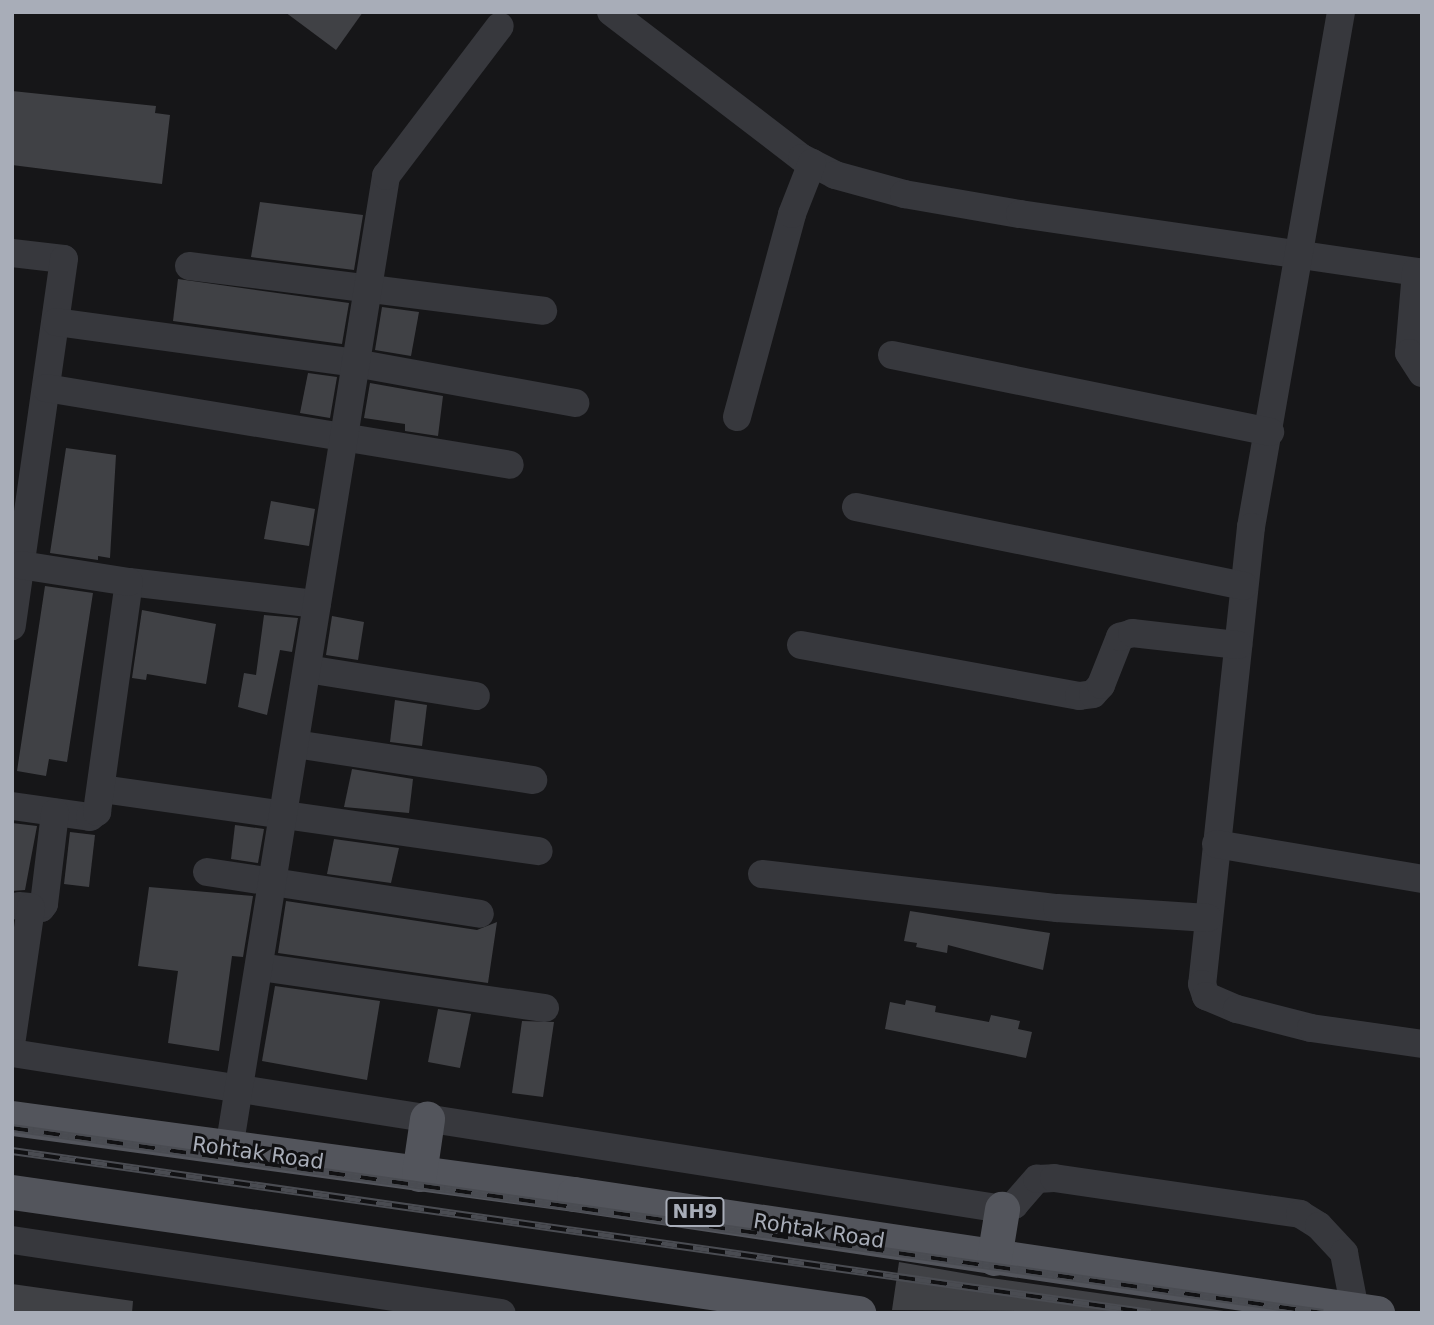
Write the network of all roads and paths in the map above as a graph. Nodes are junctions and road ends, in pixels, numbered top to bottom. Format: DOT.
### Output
graph roads {
  1 [pos="611,12"];
  2 [pos="1341,12"];
  3 [pos="500,26"];
  4 [pos="812,163"];
  5 [pos="12,253"];
  6 [pos="1301,255"];
  7 [pos="189,265"];
  8 [pos="1419,272"];
  9 [pos="368,286"];
  10 [pos="542,311"];
  11 [pos="56,322"];
  12 [pos="892,355"];
  13 [pos="355,363"];
  14 [pos="1422,373"];
  15 [pos="46,388"];
  16 [pos="575,403"];
  17 [pos="737,417"];
  18 [pos="1270,432"];
  19 [pos="344,438"];
  20 [pos="510,465"];
  21 [pos="856,507"];
  22 [pos="21,565"];
  23 [pos="130,582"];
  24 [pos="1244,586"];
  25 [pos="317,604"];
  26 [pos="13,610"];
  27 [pos="801,645"];
  28 [pos="1238,645"];
  29 [pos="307,669"];
  30 [pos="476,696"];
  31 [pos="295,744"];
  32 [pos="533,780"];
  33 [pos="102,789"];
  34 [pos="12,806"];
  35 [pos="55,813"];
  36 [pos="284,813"];
  37 [pos="1216,844"];
  38 [pos="539,851"];
  39 [pos="207,872"];
  40 [pos="762,874"];
  41 [pos="1422,879"];
  42 [pos="273,881"];
  43 [pos="22,906"];
  44 [pos="480,914"];
  45 [pos="1208,918"];
  46 [pos="260,967"];
  47 [pos="545,1008"];
  48 [pos="12,1038"];
  49 [pos="1422,1044"];
  50 [pos="12,1053"];
  51 [pos="239,1091"];
  52 [pos="12,1118"];
  53 [pos="427,1119"];
  54 [pos="229,1149"];
  55 [pos="419,1174"];
  56 [pos="12,1192"];
  57 [pos="1002,1209"];
  58 [pos="12,1240"];
  59 [pos="994,1258"];
  60 [pos="1366,1311"];
  61 [pos="502,1313"];
  62 [pos="858,1313"];
  1 -- 4 [label="street"];
  2 -- 6 [label="street"];
  3 -- 9 [label="street"];
  4 -- 6 [label="street"];
  4 -- 17 [label="street"];
  5 -- 11 [label="street"];
  6 -- 8 [label="street"];
  6 -- 18 [label="street"];
  7 -- 9 [label="street"];
  8 -- 14 [label="street"];
  9 -- 10 [label="street"];
  9 -- 13 [label="street"];
  11 -- 13 [label="street"];
  11 -- 15 [label="street"];
  12 -- 18 [label="street"];
  13 -- 16 [label="street"];
  13 -- 19 [label="street"];
  15 -- 19 [label="street"];
  15 -- 22 [label="street"];
  18 -- 24 [label="street"];
  19 -- 20 [label="street"];
  19 -- 25 [label="street"];
  21 -- 24 [label="street"];
  22 -- 23 [label="street"];
  22 -- 26 [label="street"];
  23 -- 25 [label="street"];
  23 -- 33 [label="street"];
  24 -- 28 [label="street"];
  25 -- 29 [label="street"];
  27 -- 28 [label="street"];
  28 -- 37 [label="street"];
  29 -- 30 [label="street"];
  29 -- 31 [label="street"];
  31 -- 32 [label="street"];
  31 -- 36 [label="street"];
  33 -- 35 [label="street"];
  33 -- 36 [label="street"];
  34 -- 35 [label="street"];
  35 -- 43 [label="street"];
  36 -- 38 [label="street"];
  36 -- 42 [label="street"];
  37 -- 41 [label="street"];
  37 -- 45 [label="street"];
  39 -- 42 [label="street"];
  40 -- 45 [label="street"];
  42 -- 44 [label="street"];
  42 -- 46 [label="street"];
  43 -- 48 [label="street"];
  45 -- 49 [label="street"];
  46 -- 47 [label="street"];
  46 -- 51 [label="street"];
  50 -- 51 [label="street"];
  51 -- 53 [label="street"];
  51 -- 54 [label="street"];
  52 -- 54 [label="main road, Rohtak Road / NH9"];
  53 -- 55 [label="main road"];
  53 -- 57 [label="street"];
  54 -- 55 [label="main road, Rohtak Road / NH9"];
  55 -- 59 [label="main road, Rohtak Road / NH9"];
  56 -- 62 [label="main road"];
  57 -- 59 [label="main road"];
  57 -- 60 [label="street"];
  58 -- 61 [label="street"];
  59 -- 60 [label="main road, Rohtak Road / NH9"];
}
